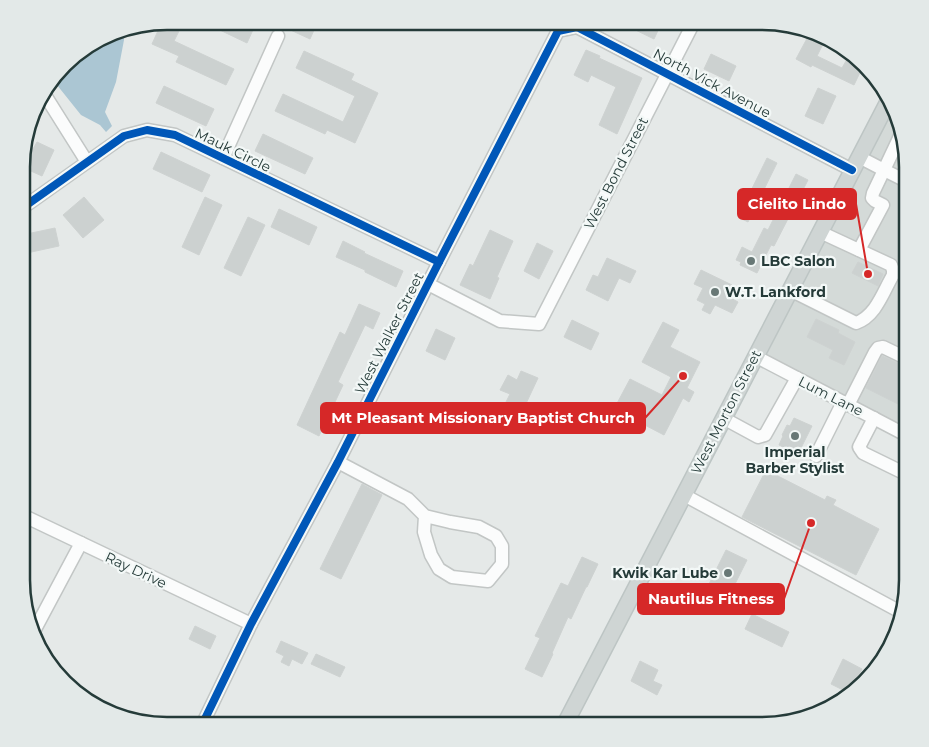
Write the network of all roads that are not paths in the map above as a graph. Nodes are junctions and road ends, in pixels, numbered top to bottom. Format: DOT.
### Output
graph roads {
  1 [pos="563,30"];
  2 [pos="583,30"];
  3 [pos="690,30"];
  4 [pos="558,31"];
  5 [pos="278,36"];
  6 [pos="666,74"];
  7 [pos="47,100"];
  8 [pos="885,107"];
  9 [pos="897,143"];
  10 [pos="222,158"];
  11 [pos="87,162"];
  12 [pos="856,164"];
  13 [pos="884,170"];
  14 [pos="899,178"];
  15 [pos="30,203"];
  16 [pos="820,232"];
  17 [pos="858,250"];
  18 [pos="439,262"];
  19 [pos="428,284"];
  20 [pos="790,290"];
  21 [pos="899,355"];
  22 [pos="755,356"];
  23 [pos="797,378"];
  24 [pos="846,404"];
  25 [pos="723,418"];
  26 [pos="874,418"];
  27 [pos="899,431"];
  28 [pos="816,456"];
  29 [pos="338,462"];
  30 [pos="899,471"];
  31 [pos="684,495"];
  32 [pos="425,516"];
  33 [pos="30,519"];
  34 [pos="81,543"];
  35 [pos="895,609"];
  36 [pos="38,624"];
  37 [pos="251,624"];
  38 [pos="206,717"];
  39 [pos="569,717"];
  1 -- 4 [label="street, North Vick Avenue"];
  2 -- 6 [label="street, North Vick Avenue"];
  3 -- 6 [label="street, West Bond Street"];
  4 -- 18 [label="street, West Walker Street"];
  5 -- 10 [label="street"];
  6 -- 12 [label="street, North Vick Avenue"];
  6 -- 19 [label="street, West Bond Street"];
  7 -- 11 [label="street"];
  8 -- 12 [label="main road, West Morton Street"];
  9 -- 13 [label="street"];
  10 -- 11 [label="street, Mauk Circle"];
  10 -- 18 [label="street, Mauk Circle"];
  11 -- 15 [label="street, Mauk Circle"];
  12 -- 13 [label="street, North Vick Avenue"];
  12 -- 16 [label="main road, West Morton Street"];
  13 -- 14 [label="street, North Vick Avenue"];
  13 -- 17 [label="street"];
  16 -- 17 [label="street"];
  16 -- 20 [label="main road, West Morton Street"];
  17 -- 20 [label="street"];
  18 -- 19 [label="street, West Walker Street"];
  19 -- 29 [label="street, West Walker Street"];
  20 -- 22 [label="main road, West Morton Street"];
  21 -- 24 [label="street"];
  22 -- 23 [label="street, Lum Lane"];
  22 -- 25 [label="main road, West Morton Street"];
  23 -- 24 [label="street, Lum Lane"];
  23 -- 25 [label="street"];
  24 -- 26 [label="street, Lum Lane"];
  24 -- 28 [label="street"];
  25 -- 31 [label="main road, West Morton Street"];
  26 -- 27 [label="street, Lum Lane"];
  26 -- 30 [label="street"];
  29 -- 32 [label="street"];
  29 -- 37 [label="street, West Walker Street"];
  31 -- 35 [label="street"];
  31 -- 39 [label="main road, West Morton Street"];
  32 -- 32 [label="street"];
  33 -- 34 [label="street, Ray Drive"];
  34 -- 36 [label="street"];
  34 -- 37 [label="street, Ray Drive"];
  37 -- 38 [label="street, West Walker Street"];
}
